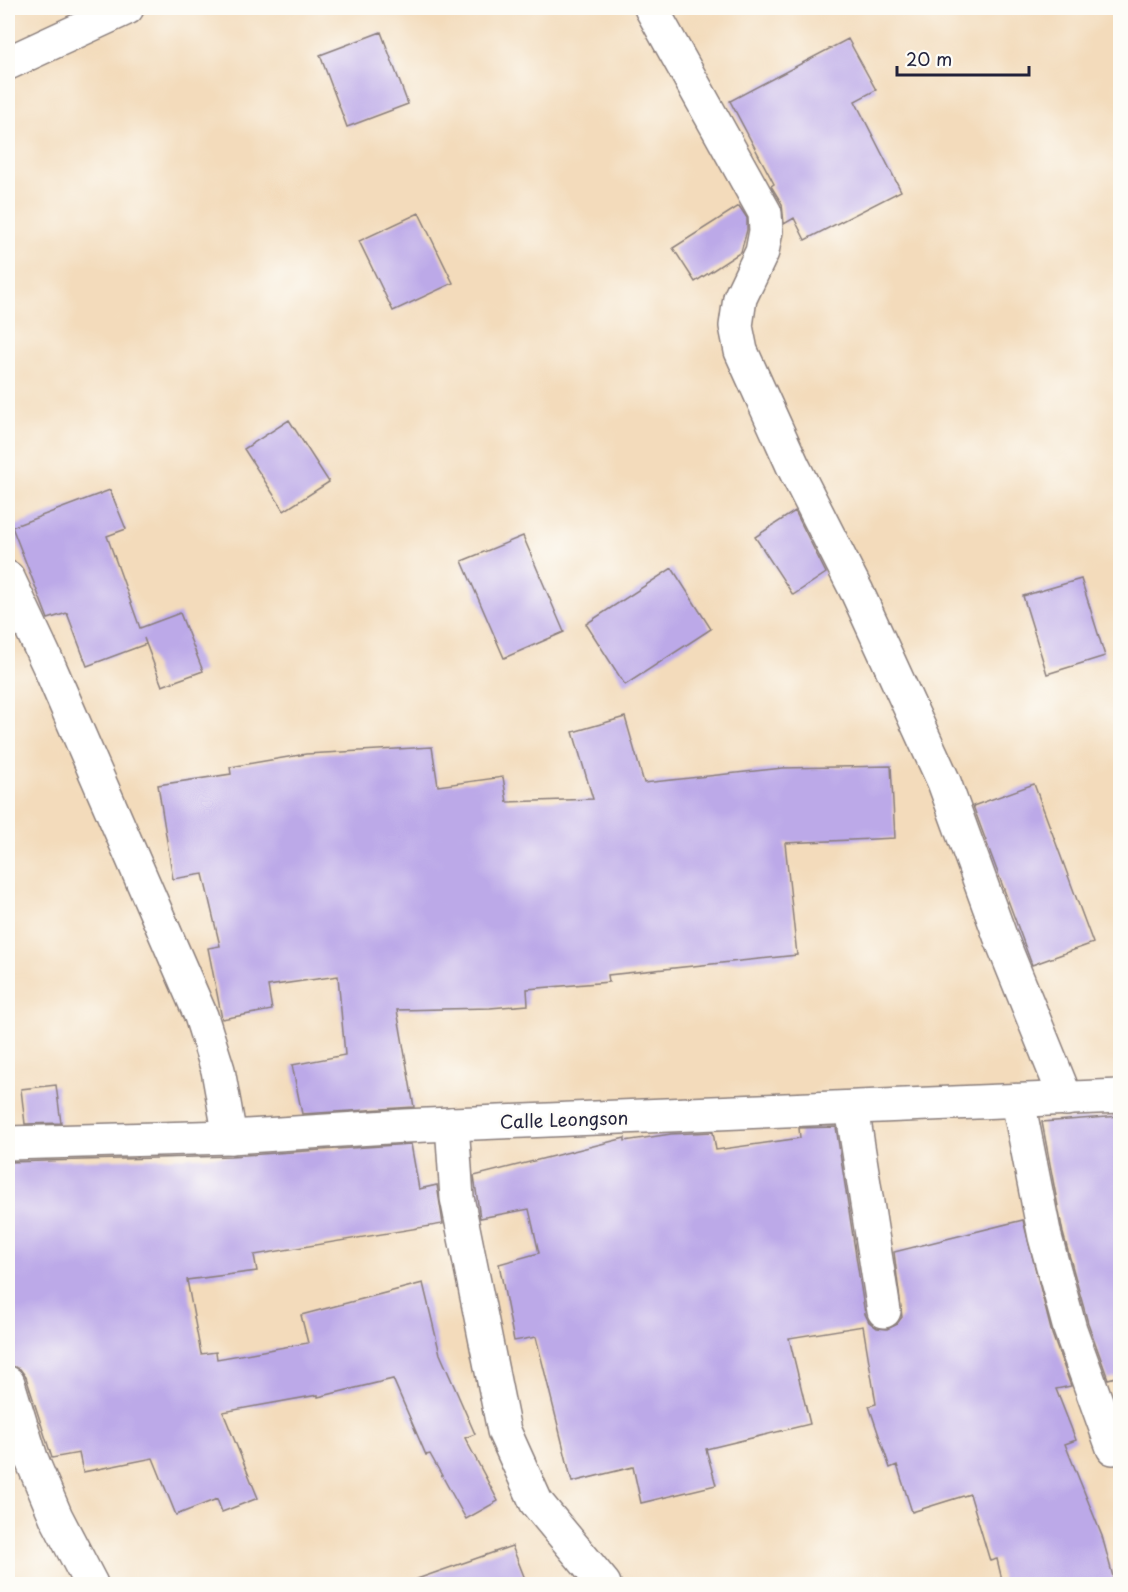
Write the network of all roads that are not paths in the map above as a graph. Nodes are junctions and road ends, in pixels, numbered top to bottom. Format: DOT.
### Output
graph roads {
  1 [pos="127,8"];
  2 [pos="651,8"];
  3 [pos="8,63"];
  4 [pos="8,578"];
  5 [pos="1120,1096"];
  6 [pos="1066,1099"];
  7 [pos="1017,1101"];
  8 [pos="852,1108"];
  9 [pos="452,1124"];
  10 [pos="230,1137"];
  11 [pos="8,1143"];
  12 [pos="884,1311"];
  13 [pos="8,1383"];
  14 [pos="1113,1448"];
  15 [pos="91,1584"];
  16 [pos="604,1584"];
  1 -- 3 [label="street"];
  2 -- 6 [label="street"];
  4 -- 10 [label="street"];
  5 -- 6 [label="street, Calle Leongson"];
  6 -- 7 [label="street, Calle Leongson"];
  7 -- 8 [label="street, Calle Leongson"];
  7 -- 14 [label="street"];
  8 -- 9 [label="street, Calle Leongson"];
  8 -- 12 [label="street"];
  9 -- 10 [label="street, Calle Leongson"];
  9 -- 16 [label="street"];
  10 -- 11 [label="street, Calle Leongson"];
  13 -- 15 [label="street"];
}
